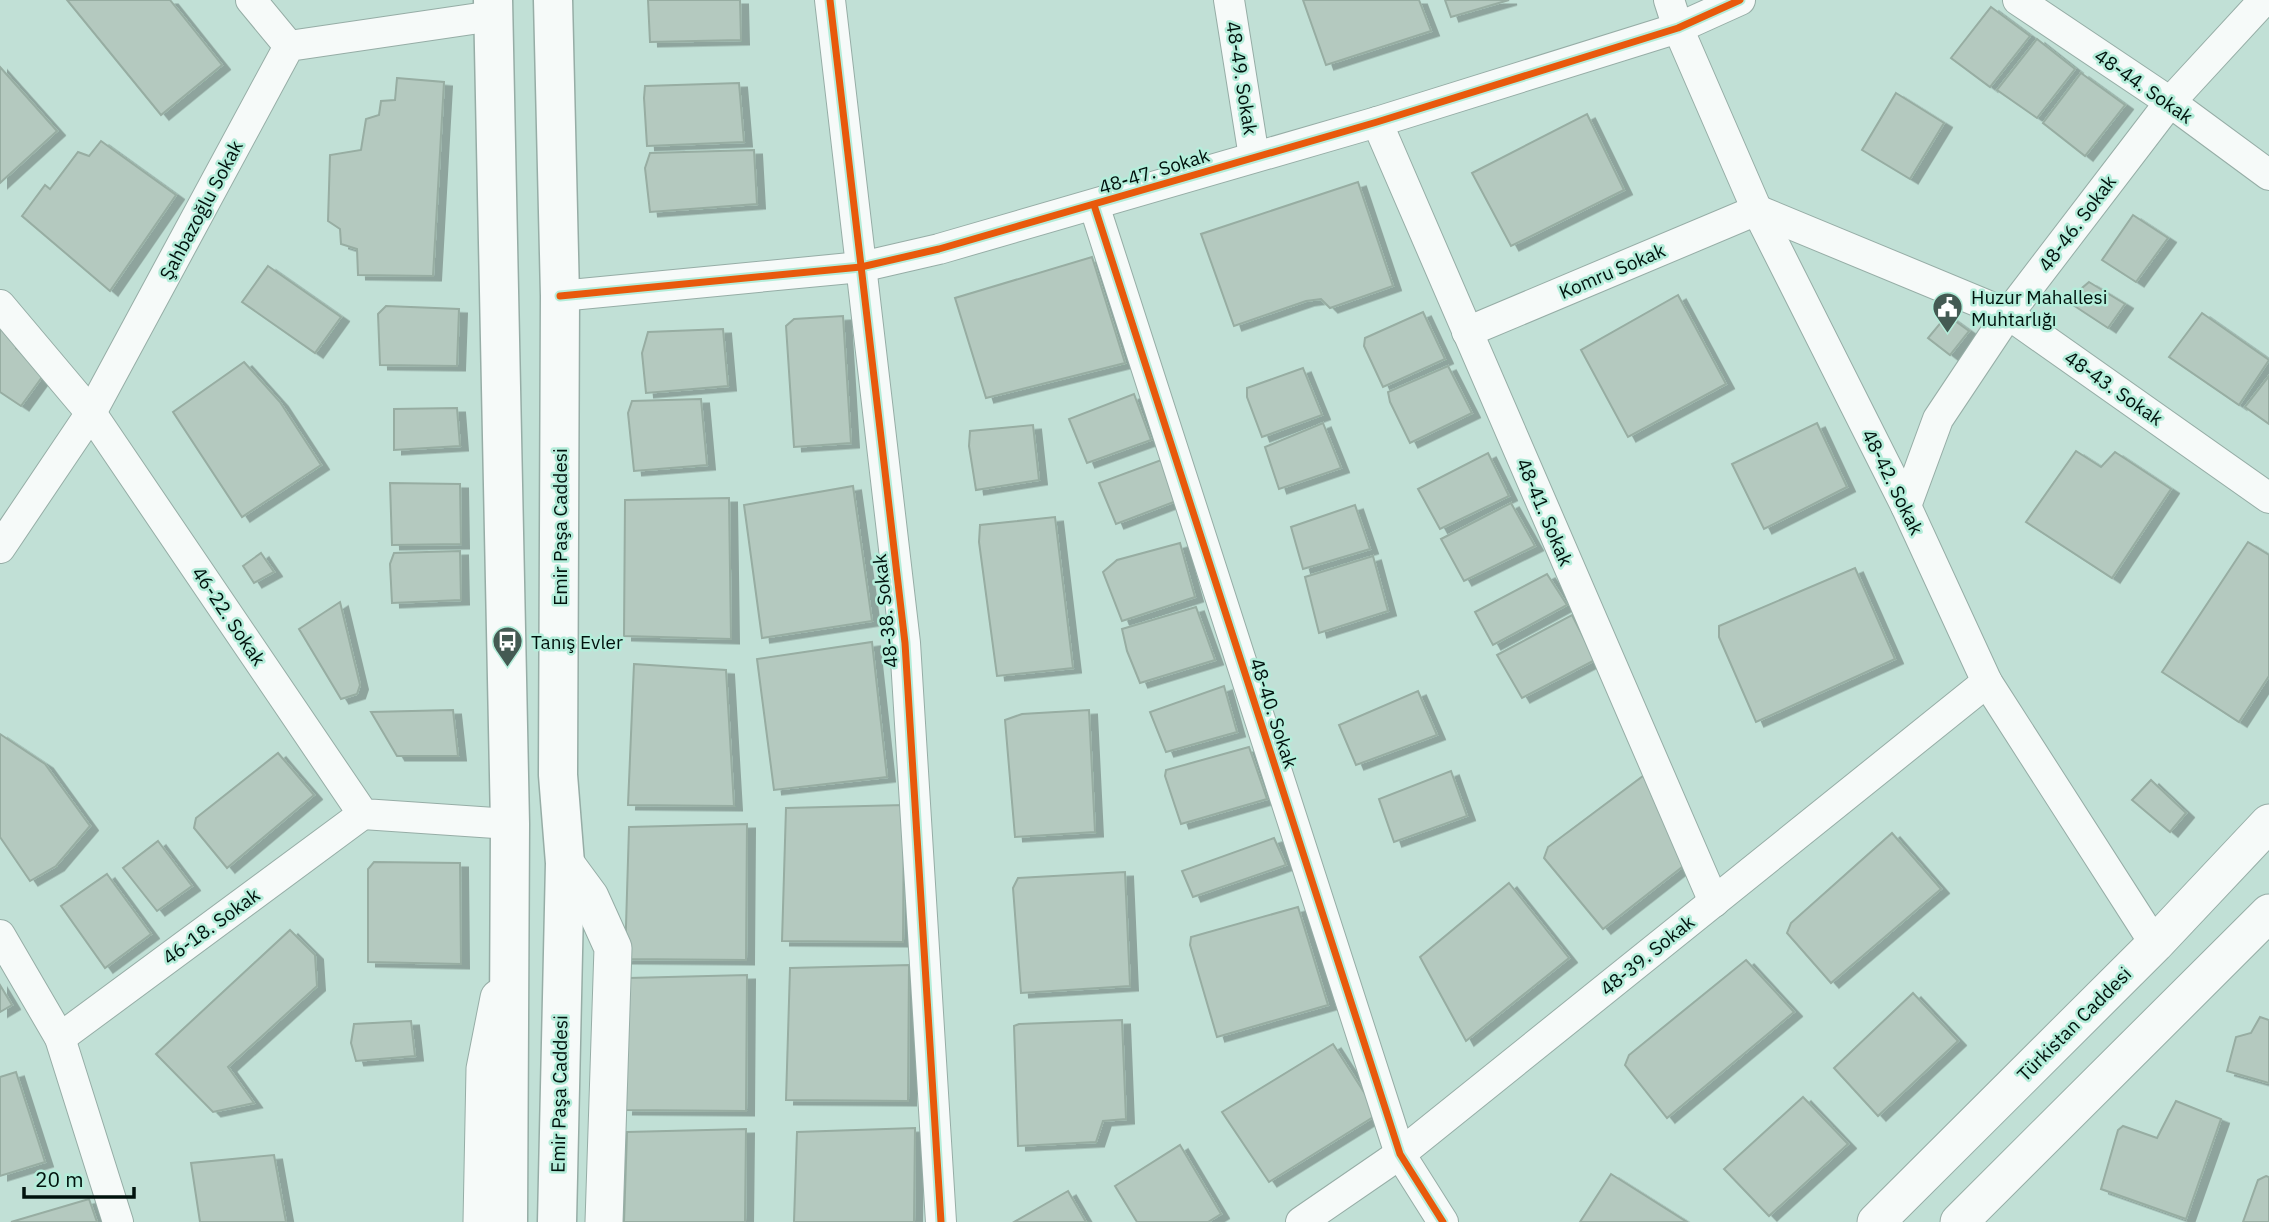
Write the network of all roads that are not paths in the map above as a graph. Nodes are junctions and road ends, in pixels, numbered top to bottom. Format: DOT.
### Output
graph roads {
  1 [pos="251,0"];
  2 [pos="553,0"];
  3 [pos="830,0"];
  4 [pos="1229,0"];
  5 [pos="1741,0"];
  6 [pos="2018,0"];
  7 [pos="2264,0"];
  8 [pos="493,8"];
  9 [pos="1674,14"];
  10 [pos="289,46"];
  11 [pos="2170,102"];
  12 [pos="1377,122"];
  13 [pos="1254,157"];
  14 [pos="2269,175"];
  15 [pos="1094,205"];
  16 [pos="1758,211"];
  17 [pos="861,267"];
  18 [pos="560,296"];
  19 [pos="0,305"];
  20 [pos="2008,314"];
  21 [pos="1467,332"];
  22 [pos="92,413"];
  23 [pos="2269,498"];
  24 [pos="1906,506"];
  25 [pos="0,548"];
  26 [pos="1987,681"];
  27 [pos="363,814"];
  28 [pos="2269,823"];
  29 [pos="510,824"];
  30 [pos="565,863"];
  31 [pos="1714,902"];
  32 [pos="2264,927"];
  33 [pos="0,935"];
  34 [pos="2155,944"];
  35 [pos="509,945"];
  36 [pos="60,1038"];
  37 [pos="1400,1154"];
  38 [pos="118,1222"];
  39 [pos="482,1222"];
  40 [pos="508,1222"];
  41 [pos="557,1222"];
  42 [pos="604,1222"];
  43 [pos="941,1222"];
  44 [pos="1301,1222"];
  45 [pos="1443,1222"];
  46 [pos="1876,1222"];
  47 [pos="1959,1222"];
  1 -- 10 [label="street"];
  2 -- 18 [label="main road, Emir Paşa Caddesi"];
  3 -- 17 [label="street, 48-38. Sokak"];
  4 -- 13 [label="street, 48-49. Sokak"];
  5 -- 9 [label="street, 48-47. Sokak"];
  6 -- 11 [label="street, 48-44. Sokak"];
  7 -- 11 [label="street, 48-46. Sokak"];
  8 -- 10 [label="street"];
  8 -- 29 [label="main road"];
  9 -- 12 [label="street, 48-47. Sokak"];
  9 -- 16 [label="street, 48-42. Sokak"];
  10 -- 22 [label="street, Şahbazoğlu Sokak"];
  11 -- 14 [label="street, 48-44. Sokak"];
  11 -- 20 [label="street, 48-46. Sokak"];
  12 -- 13 [label="street, 48-47. Sokak"];
  12 -- 21 [label="street, 48-41. Sokak"];
  13 -- 15 [label="street, 48-47. Sokak"];
  15 -- 17 [label="street, 48-47. Sokak"];
  15 -- 37 [label="street, 48-40. Sokak"];
  16 -- 20 [label="street, 48-43. Sokak"];
  16 -- 21 [label="street, Komru Sokak"];
  16 -- 24 [label="street, 48-42. Sokak"];
  17 -- 18 [label="street, 48-47. Sokak"];
  17 -- 43 [label="street, 48-38. Sokak"];
  18 -- 30 [label="main road, Emir Paşa Caddesi"];
  19 -- 22 [label="street, 46-22. Sokak"];
  20 -- 23 [label="street, 48-43. Sokak"];
  20 -- 24 [label="street, 48-46. Sokak"];
  21 -- 31 [label="street, 48-41. Sokak"];
  22 -- 25 [label="street, Şahbazoğlu Sokak"];
  22 -- 27 [label="street, 46-22. Sokak"];
  24 -- 26 [label="street, 48-42. Sokak"];
  26 -- 31 [label="street, 48-39. Sokak"];
  26 -- 34 [label="street, 48-42. Sokak"];
  27 -- 29 [label="street"];
  27 -- 36 [label="street, 46-18. Sokak"];
  28 -- 34 [label="street, Türkistan Caddesi"];
  29 -- 35 [label="main road"];
  30 -- 41 [label="main road, Emir Paşa Caddesi"];
  30 -- 42 [label="street"];
  31 -- 37 [label="street, 48-39. Sokak"];
  32 -- 47 [label="street"];
  33 -- 36 [label="street"];
  34 -- 46 [label="street, Türkistan Caddesi"];
  35 -- 39 [label="street"];
  35 -- 40 [label="main road"];
  36 -- 38 [label="street"];
  37 -- 44 [label="street, 48-39. Sokak"];
  37 -- 45 [label="street, 48-40. Sokak"];
}
